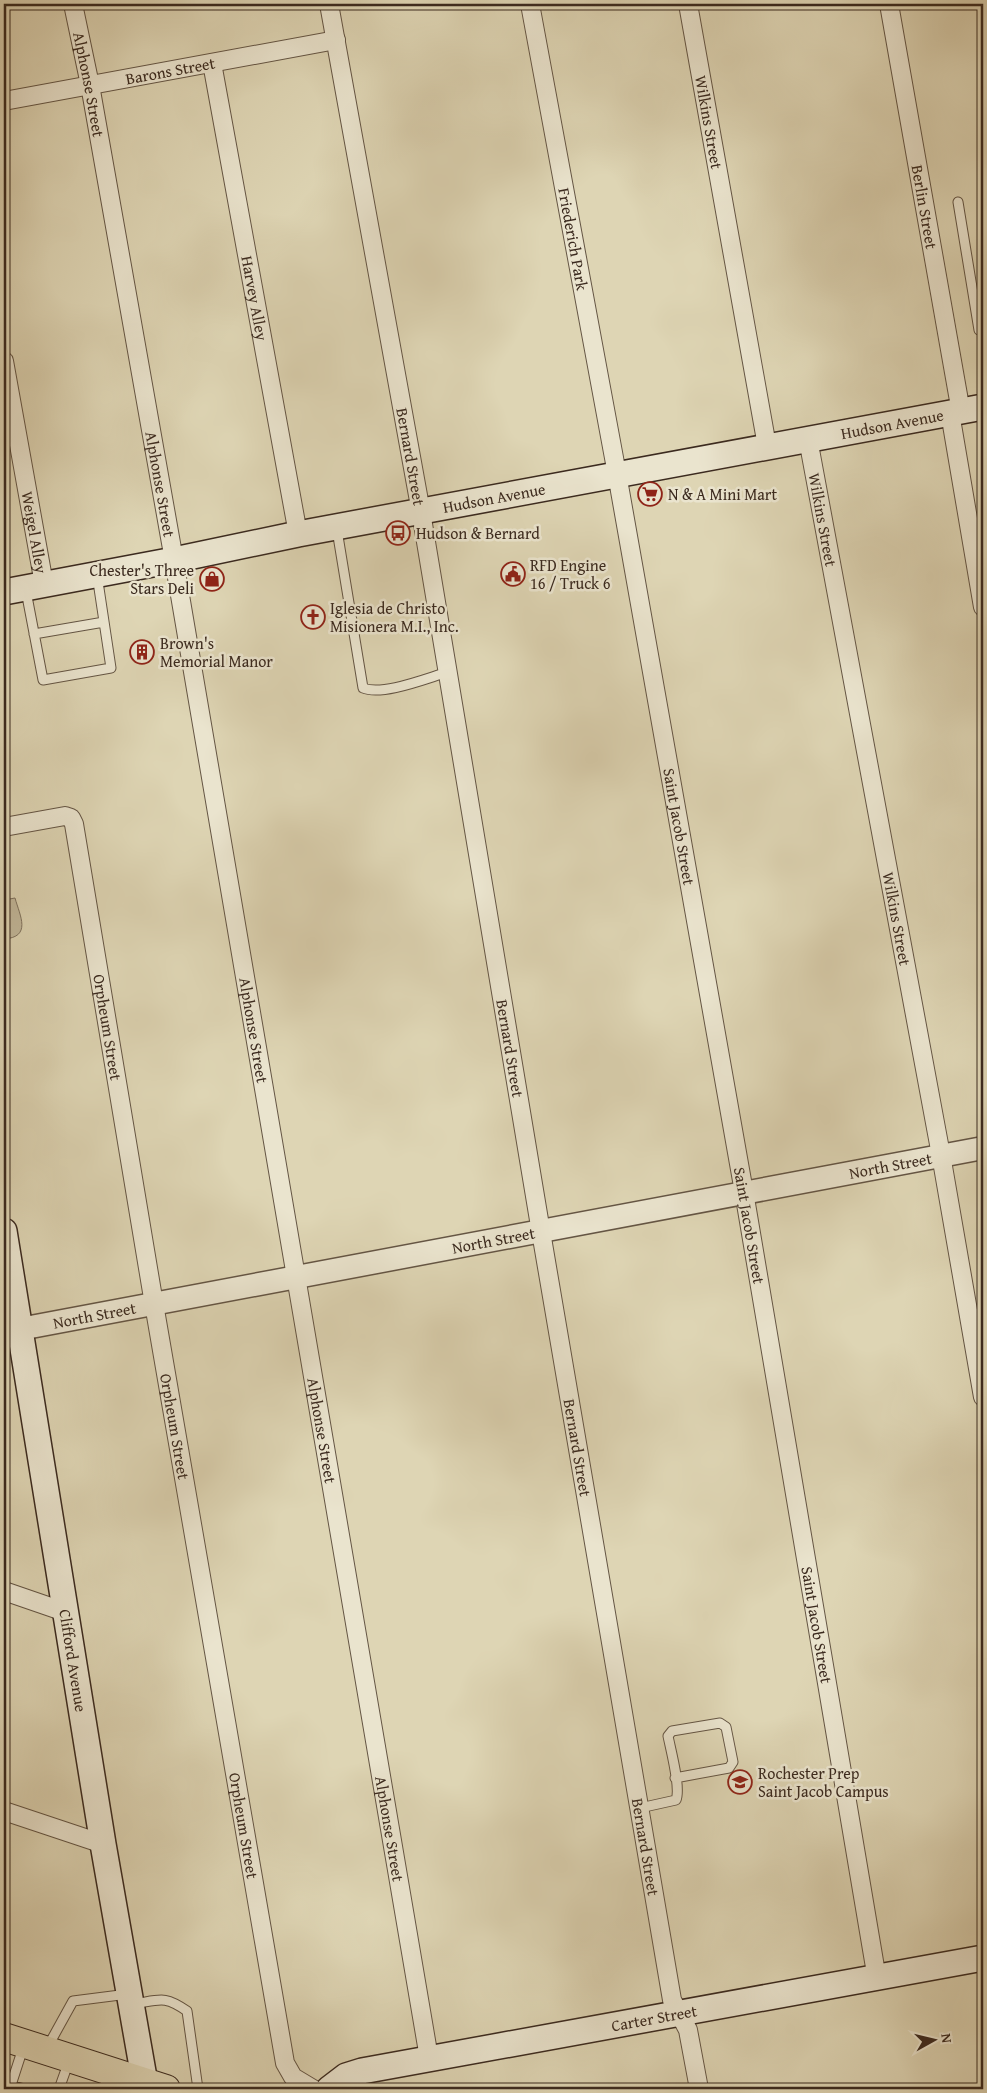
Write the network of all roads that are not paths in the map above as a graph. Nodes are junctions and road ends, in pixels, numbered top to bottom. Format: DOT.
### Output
graph roads {
  1 [pos="73,4"];
  2 [pos="329,4"];
  3 [pos="530,4"];
  4 [pos="688,4"];
  5 [pos="889,4"];
  6 [pos="336,40"];
  7 [pos="212,63"];
  8 [pos="90,85"];
  9 [pos="4,101"];
  10 [pos="958,202"];
  11 [pos="983,329"];
  12 [pos="4,362"];
  13 [pos="965,411"];
  14 [pos="808,439"];
  15 [pos="766,446"];
  16 [pos="617,474"];
  17 [pos="421,512"];
  18 [pos="336,527"];
  19 [pos="298,534"];
  20 [pos="174,560"];
  21 [pos="96,575"];
  22 [pos="25,588"];
  23 [pos="983,607"];
  24 [pos="104,622"];
  25 [pos="34,634"];
  26 [pos="448,672"];
  27 [pos="4,827"];
  28 [pos="983,1148"];
  29 [pos="941,1155"];
  30 [pos="744,1192"];
  31 [pos="4,1231"];
  32 [pos="541,1232"];
  33 [pos="296,1278"];
  34 [pos="154,1304"];
  35 [pos="12,1327"];
  36 [pos="983,1397"];
  37 [pos="4,1592"];
  38 [pos="65,1612"];
  39 [pos="675,1778"];
  40 [pos="640,1808"];
  41 [pos="4,1811"];
  42 [pos="103,1844"];
  43 [pos="983,1958"];
  44 [pos="877,1979"];
  45 [pos="130,1999"];
  46 [pos="680,2014"];
  47 [pos="36,2048"];
  48 [pos="429,2058"];
  49 [pos="7,2084"];
  50 [pos="152,2087"];
  51 [pos="24,2089"];
  52 [pos="59,2089"];
  53 [pos="198,2089"];
  54 [pos="313,2089"];
  55 [pos="329,2089"];
  56 [pos="699,2089"];
  1 -- 8 [label="street, Alphonse Street"];
  2 -- 6 [label="street, Bernard Street"];
  3 -- 16 [label="street, Friederich Park"];
  4 -- 15 [label="street, Wilkins Street"];
  5 -- 13 [label="street, Berlin Street"];
  6 -- 7 [label="street, Barons Street"];
  6 -- 17 [label="street, Bernard Street"];
  7 -- 8 [label="street, Barons Street"];
  7 -- 19 [label="street, Harvey Alley"];
  8 -- 9 [label="street, Barons Street"];
  8 -- 20 [label="street, Alphonse Street"];
  10 -- 11 [label="lane"];
  12 -- 22 [label="street, Weigel Alley"];
  13 -- 14 [label="main road, Hudson Avenue"];
  13 -- 23 [label="street, Berlin Street"];
  14 -- 15 [label="main road, Hudson Avenue"];
  14 -- 29 [label="street, Wilkins Street"];
  15 -- 16 [label="main road, Hudson Avenue"];
  16 -- 17 [label="main road, Hudson Avenue"];
  16 -- 30 [label="street, Saint Jacob Street"];
  17 -- 18 [label="main road, Hudson Avenue"];
  17 -- 26 [label="street, Bernard Street"];
  18 -- 19 [label="main road, Hudson Avenue"];
  18 -- 26 [label="lane"];
  19 -- 20 [label="main road, Hudson Avenue"];
  20 -- 21 [label="main road, Hudson Avenue"];
  20 -- 33 [label="street, Alphonse Street"];
  21 -- 22 [label="main road, Hudson Avenue"];
  21 -- 24 [label="lane"];
  22 -- 25 [label="lane"];
  24 -- 25 [label="lane"];
  24 -- 25 [label="lane"];
  26 -- 32 [label="street, Bernard Street"];
  27 -- 34 [label="street, Orpheum Street"];
  28 -- 29 [label="street, North Street"];
  29 -- 30 [label="street, North Street"];
  29 -- 36 [label="street, Wilkins Street"];
  30 -- 32 [label="street, North Street"];
  30 -- 44 [label="street, Saint Jacob Street"];
  31 -- 35 [label="main road, Clifford Avenue"];
  32 -- 33 [label="street, North Street"];
  32 -- 40 [label="street, Bernard Street"];
  33 -- 34 [label="street, North Street"];
  33 -- 48 [label="street, Alphonse Street"];
  34 -- 35 [label="street, North Street"];
  34 -- 54 [label="street, Orpheum Street"];
  35 -- 38 [label="main road, Clifford Avenue"];
  37 -- 38 [label="street"];
  38 -- 42 [label="main road, Clifford Avenue"];
  39 -- 39 [label="lane"];
  39 -- 40 [label="lane"];
  40 -- 46 [label="street, Bernard Street"];
  41 -- 42 [label="street"];
  42 -- 45 [label="main road, Clifford Avenue"];
  43 -- 44 [label="main road, Carter Street"];
  44 -- 46 [label="main road, Carter Street"];
  45 -- 47 [label="lane"];
  45 -- 50 [label="main road, Clifford Avenue"];
  45 -- 53 [label="lane"];
  46 -- 48 [label="main road, Carter Street"];
  46 -- 56 [label="street, Bernard Street"];
  47 -- 49 [label="lane"];
  47 -- 50 [label="main road"];
  47 -- 52 [label="lane"];
  48 -- 55 [label="main road, Carter Street"];
  49 -- 51 [label="lane"];
}
